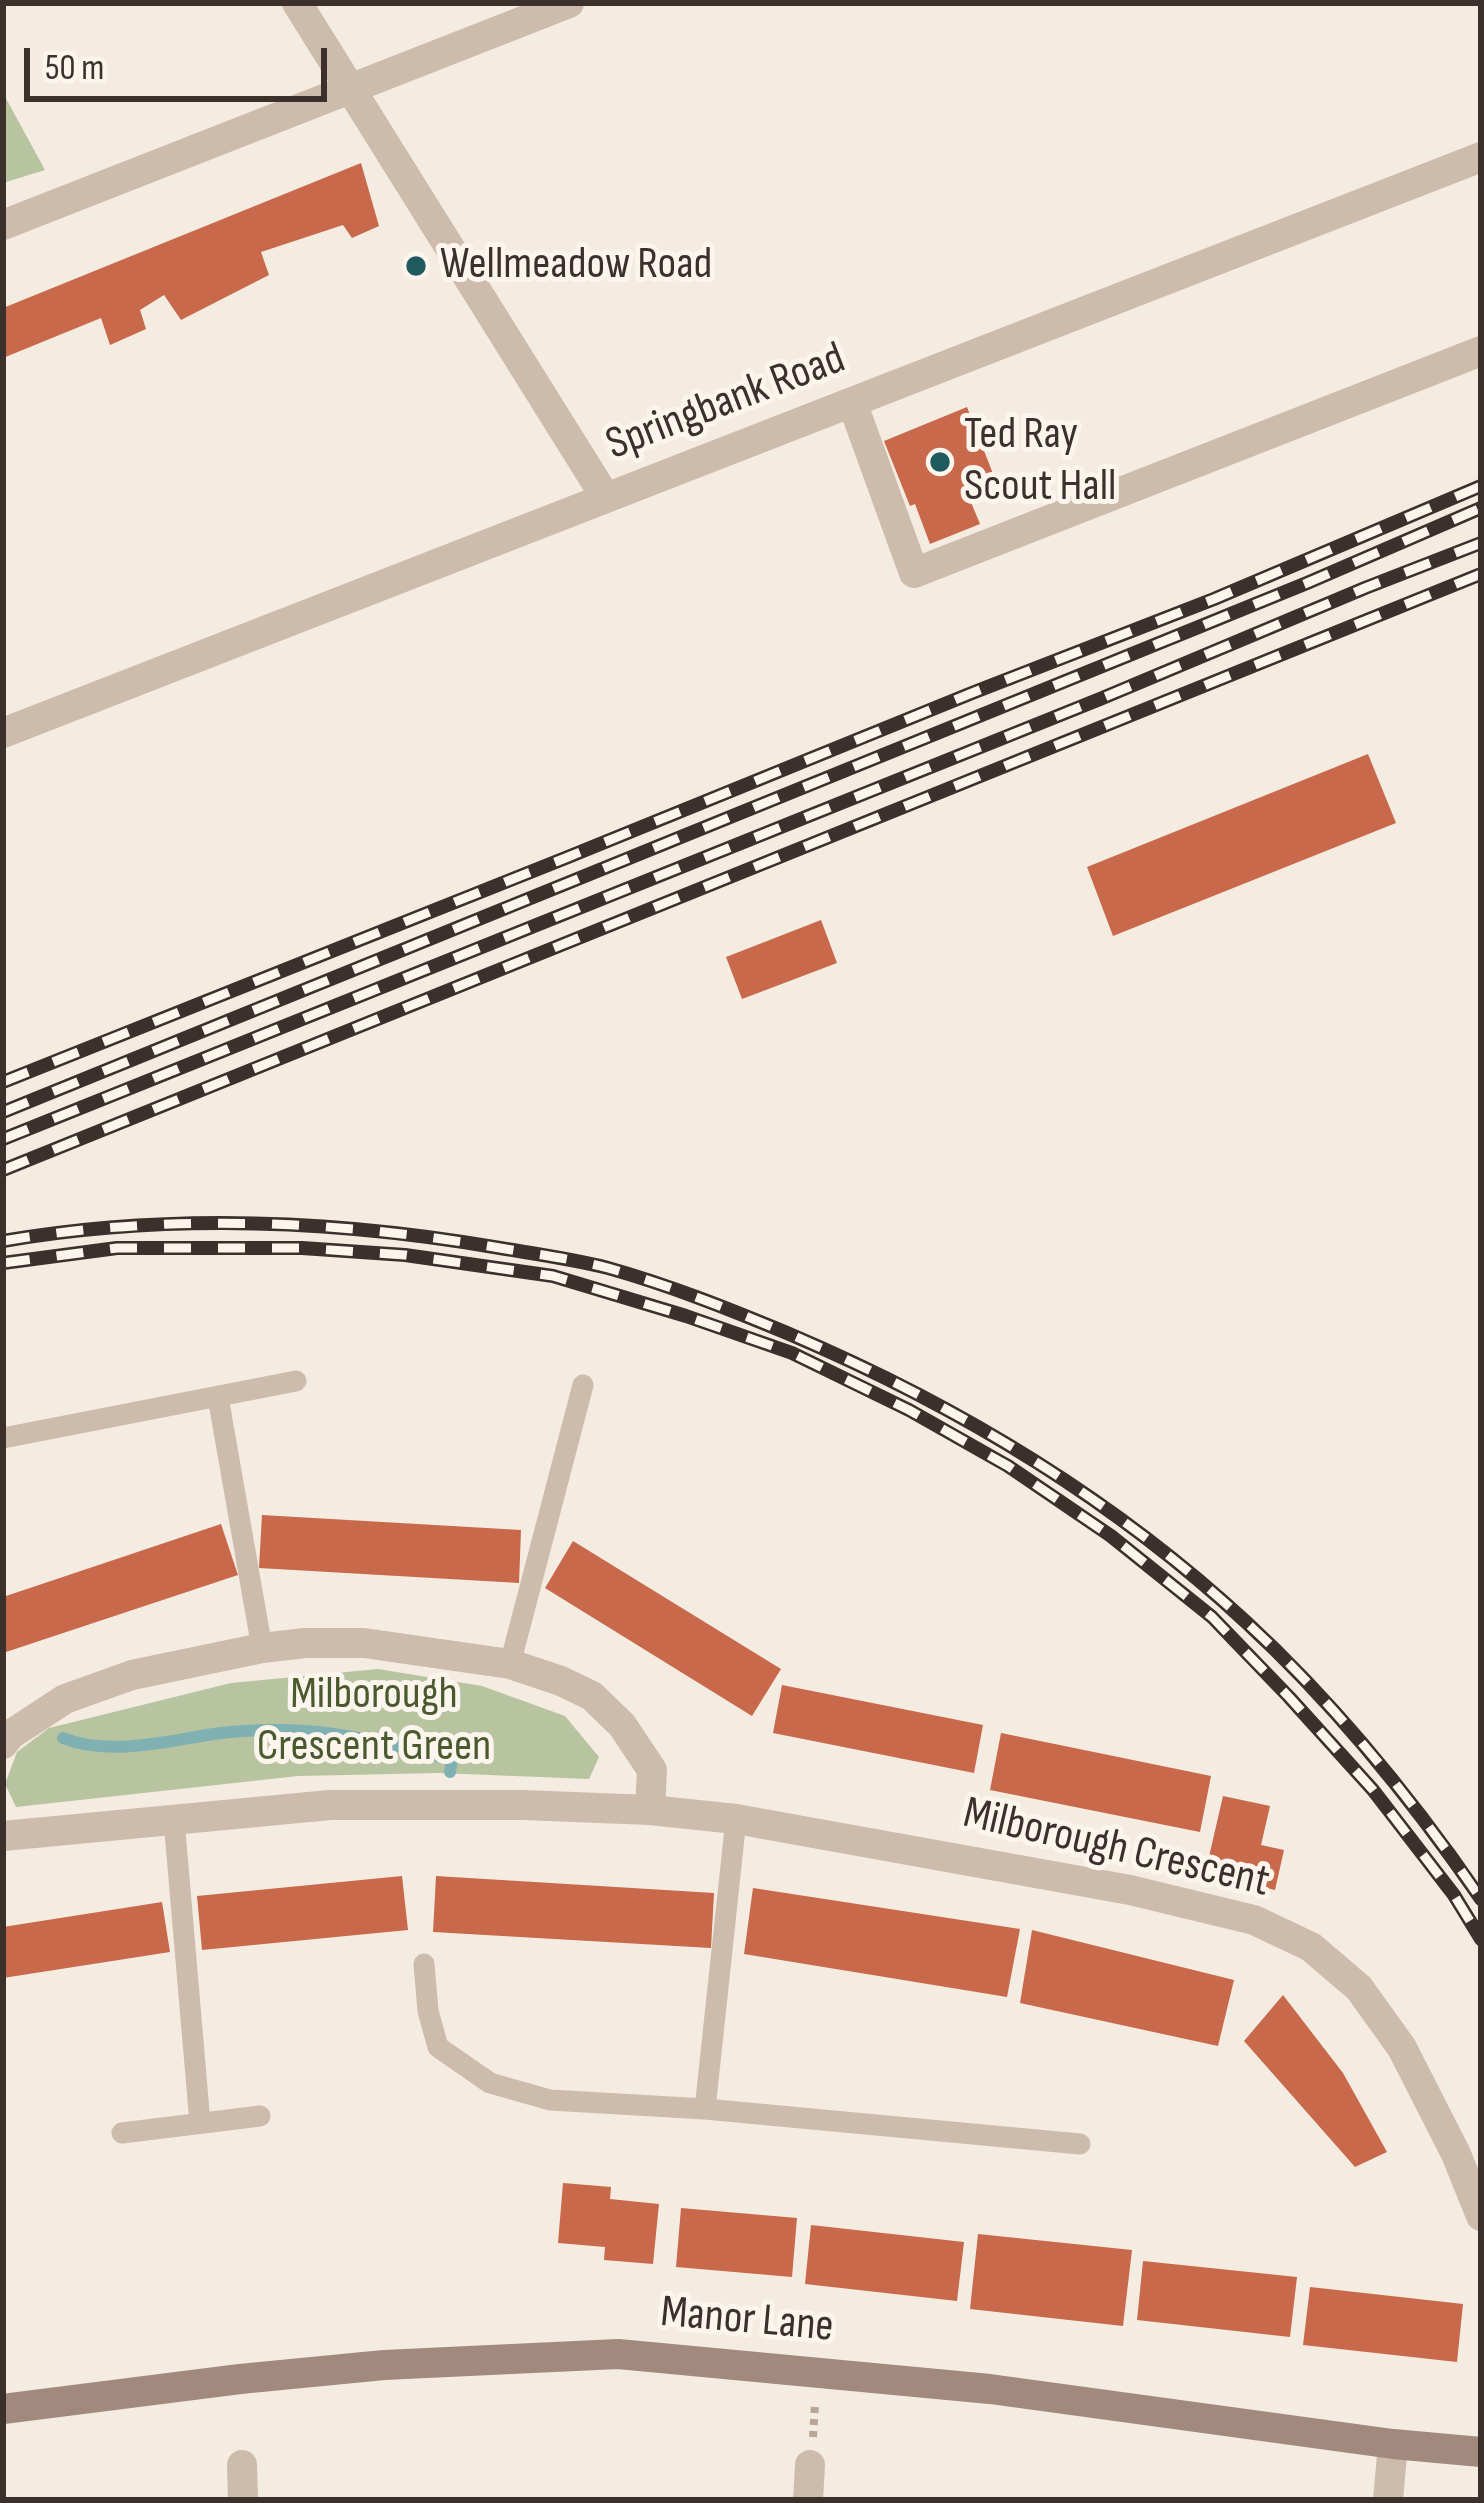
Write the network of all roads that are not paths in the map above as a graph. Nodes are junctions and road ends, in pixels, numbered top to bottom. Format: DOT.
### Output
graph roads {
  1 [pos="297,3"];
  2 [pos="569,3"];
  3 [pos="350,89"];
  4 [pos="1481,157"];
  5 [pos="3,225"];
  6 [pos="1481,351"];
  7 [pos="851,402"];
  8 [pos="606,498"];
  9 [pos="3,733"];
  10 [pos="296,1381"];
  11 [pos="583,1385"];
  12 [pos="218,1397"];
  13 [pos="3,1438"];
  14 [pos="262,1648"];
  15 [pos="510,1664"];
  16 [pos="3,1744"];
  17 [pos="650,1810"];
  18 [pos="175,1820"];
  19 [pos="736,1820"];
  20 [pos="3,1837"];
  21 [pos="424,1964"];
  22 [pos="705,2109"];
  23 [pos="260,2116"];
  24 [pos="200,2123"];
  25 [pos="122,2133"];
  26 [pos="1080,2144"];
  27 [pos="1481,2216"];
  28 [pos="3,2409"];
  29 [pos="1393,2444"];
  30 [pos="1481,2452"];
  31 [pos="242,2465"];
  32 [pos="810,2465"];
  33 [pos="243,2500"];
  34 [pos="808,2500"];
  35 [pos="1388,2500"];
  1 -- 3 [label="street"];
  2 -- 3 [label="street"];
  3 -- 5 [label="street"];
  3 -- 8 [label="street"];
  4 -- 7 [label="street, Springbank Road"];
  6 -- 7 [label="street"];
  7 -- 8 [label="street, Springbank Road"];
  8 -- 9 [label="street, Springbank Road"];
  10 -- 12 [label="lane"];
  11 -- 15 [label="lane"];
  12 -- 13 [label="lane"];
  12 -- 14 [label="lane"];
  14 -- 15 [label="street"];
  14 -- 16 [label="street"];
  15 -- 17 [label="street"];
  17 -- 18 [label="street, Milborough Crescent"];
  17 -- 19 [label="street, Milborough Crescent"];
  18 -- 20 [label="street, Milborough Crescent"];
  18 -- 24 [label="lane"];
  19 -- 22 [label="lane"];
  19 -- 27 [label="street, Milborough Crescent"];
  21 -- 22 [label="lane"];
  22 -- 26 [label="lane"];
  23 -- 24 [label="lane"];
  24 -- 25 [label="lane"];
  28 -- 29 [label="street, Manor Lane"];
  29 -- 30 [label="street, Manor Lane"];
  29 -- 35 [label="street"];
  31 -- 33 [label="street"];
  32 -- 34 [label="street"];
}
